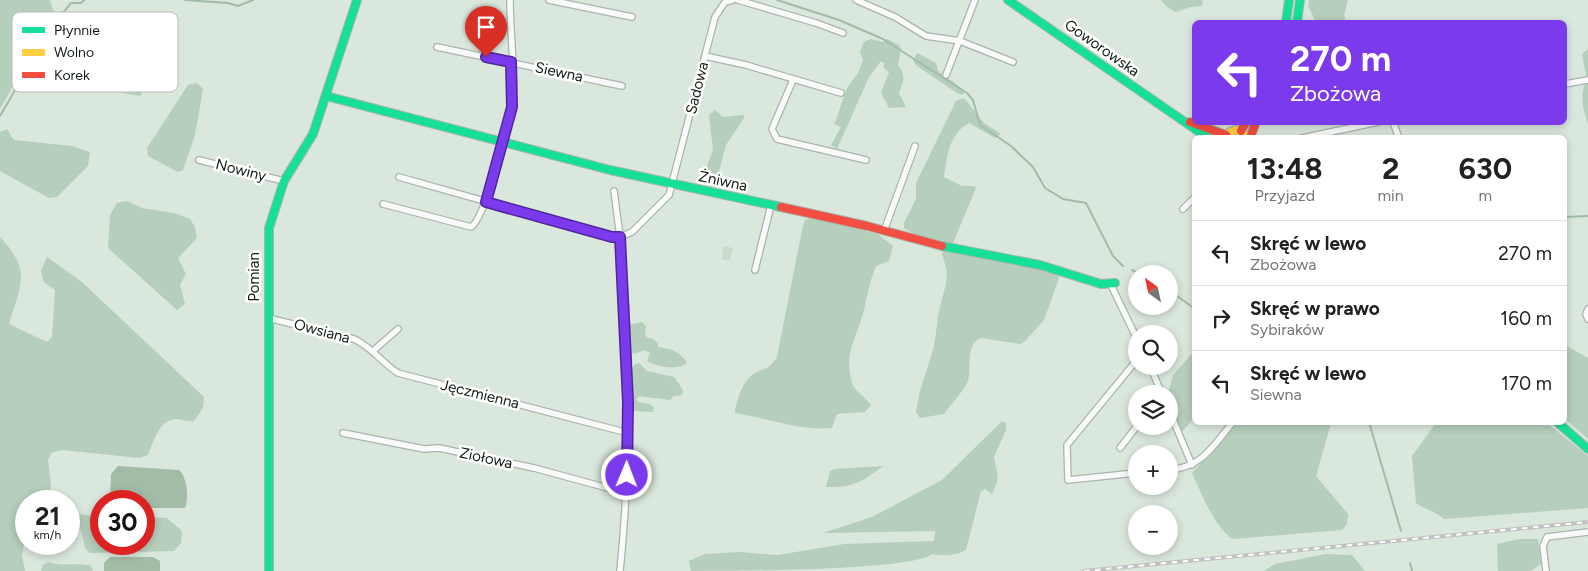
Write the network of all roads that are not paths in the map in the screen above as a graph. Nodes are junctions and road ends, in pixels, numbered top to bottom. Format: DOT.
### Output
graph roads {
  1 [pos="357,0"];
  2 [pos="510,0"];
  3 [pos="549,0"];
  4 [pos="733,0"];
  5 [pos="738,0"];
  6 [pos="856,0"];
  7 [pos="975,0"];
  8 [pos="1008,0"];
  9 [pos="1289,0"];
  10 [pos="1300,0"];
  11 [pos="864,1"];
  12 [pos="632,17"];
  13 [pos="1286,20"];
  14 [pos="1297,20"];
  15 [pos="843,34"];
  16 [pos="960,41"];
  17 [pos="437,47"];
  18 [pos="705,56"];
  19 [pos="511,62"];
  20 [pos="1014,62"];
  21 [pos="946,75"];
  22 [pos="793,80"];
  23 [pos="1588,80"];
  24 [pos="1567,84"];
  25 [pos="622,86"];
  26 [pos="841,93"];
  27 [pos="326,96"];
  28 [pos="1181,118"];
  29 [pos="1192,122"];
  30 [pos="1198,125"];
  31 [pos="1244,125"];
  32 [pos="1364,125"];
  33 [pos="1241,131"];
  34 [pos="1204,135"];
  35 [pos="1223,135"];
  36 [pos="1226,135"];
  37 [pos="1246,135"];
  38 [pos="1316,135"];
  39 [pos="502,143"];
  40 [pos="915,146"];
  41 [pos="199,160"];
  42 [pos="866,160"];
  43 [pos="399,178"];
  44 [pos="284,181"];
  45 [pos="673,185"];
  46 [pos="614,192"];
  47 [pos="1192,200"];
  48 [pos="486,202"];
  49 [pos="383,204"];
  50 [pos="771,205"];
  51 [pos="1183,209"];
  52 [pos="884,231"];
  53 [pos="620,237"];
  54 [pos="756,270"];
  55 [pos="1113,284"];
  56 [pos="1588,309"];
  57 [pos="268,318"];
  58 [pos="1588,319"];
  59 [pos="1131,325"];
  60 [pos="398,329"];
  61 [pos="373,351"];
  62 [pos="1128,371"];
  63 [pos="1230,425"];
  64 [pos="1560,425"];
  65 [pos="1178,432"];
  66 [pos="343,433"];
  67 [pos="628,433"];
  68 [pos="1131,435"];
  69 [pos="1120,448"];
  70 [pos="1588,449"];
  71 [pos="1192,465"];
  72 [pos="1178,469"];
  73 [pos="1128,474"];
  74 [pos="627,489"];
  75 [pos="1588,532"];
  76 [pos="269,571"];
  77 [pos="620,571"];
  78 [pos="1546,571"];
  1 -- 27 [label="street, Pomian"];
  2 -- 19 [label="street"];
  3 -- 12 [label="street"];
  4 -- 18 [label="street, Sadowa"];
  5 -- 15 [label="street"];
  6 -- 11 [label="street"];
  7 -- 16 [label="street"];
  8 -- 28 [label="street, Goworowska"];
  9 -- 13 [label="street"];
  10 -- 14 [label="street"];
  11 -- 16 [label="street"];
  16 -- 20 [label="street"];
  16 -- 21 [label="street"];
  17 -- 19 [label="street, Siewna"];
  18 -- 22 [label="street"];
  18 -- 45 [label="street, Sadowa"];
  19 -- 25 [label="street, Siewna"];
  19 -- 39 [label="street"];
  22 -- 26 [label="street"];
  22 -- 42 [label="street"];
  23 -- 24 [label="street"];
  27 -- 39 [label="street, Żniwna"];
  27 -- 44 [label="street, Pomian"];
  28 -- 29 [label="street, Goworowska"];
  28 -- 34 [label="street, Goworowska"];
  30 -- 35 [label="street, Goworowska"];
  31 -- 33 [label="street"];
  32 -- 38 [label="street"];
  33 -- 36 [label="street"];
  33 -- 37 [label="street"];
  39 -- 45 [label="street, Żniwna"];
  39 -- 48 [label="street"];
  40 -- 52 [label="street"];
  41 -- 44 [label="street, Nowiny"];
  43 -- 48 [label="street"];
  44 -- 57 [label="street, Pomian"];
  45 -- 50 [label="street, Żniwna"];
  45 -- 53 [label="street, Sadowa"];
  46 -- 53 [label="street"];
  47 -- 51 [label="street"];
  48 -- 49 [label="street"];
  48 -- 53 [label="street"];
  50 -- 52 [label="street, Żniwna"];
  50 -- 54 [label="street"];
  52 -- 55 [label="street, Żniwna"];
  53 -- 67 [label="street"];
  55 -- 59 [label="street"];
  56 -- 58 [label="street"];
  57 -- 61 [label="street, Owsiana"];
  57 -- 76 [label="street, Pomian"];
  60 -- 61 [label="street"];
  61 -- 67 [label="street, Jęczmienna"];
  62 -- 73 [label="street"];
  63 -- 71 [label="street"];
  64 -- 70 [label="street"];
  65 -- 71 [label="street"];
  66 -- 74 [label="street, Ziołowa"];
  67 -- 74 [label="street"];
  68 -- 69 [label="street"];
  71 -- 72 [label="street"];
  74 -- 77 [label="street"];
  75 -- 78 [label="street"];
}
